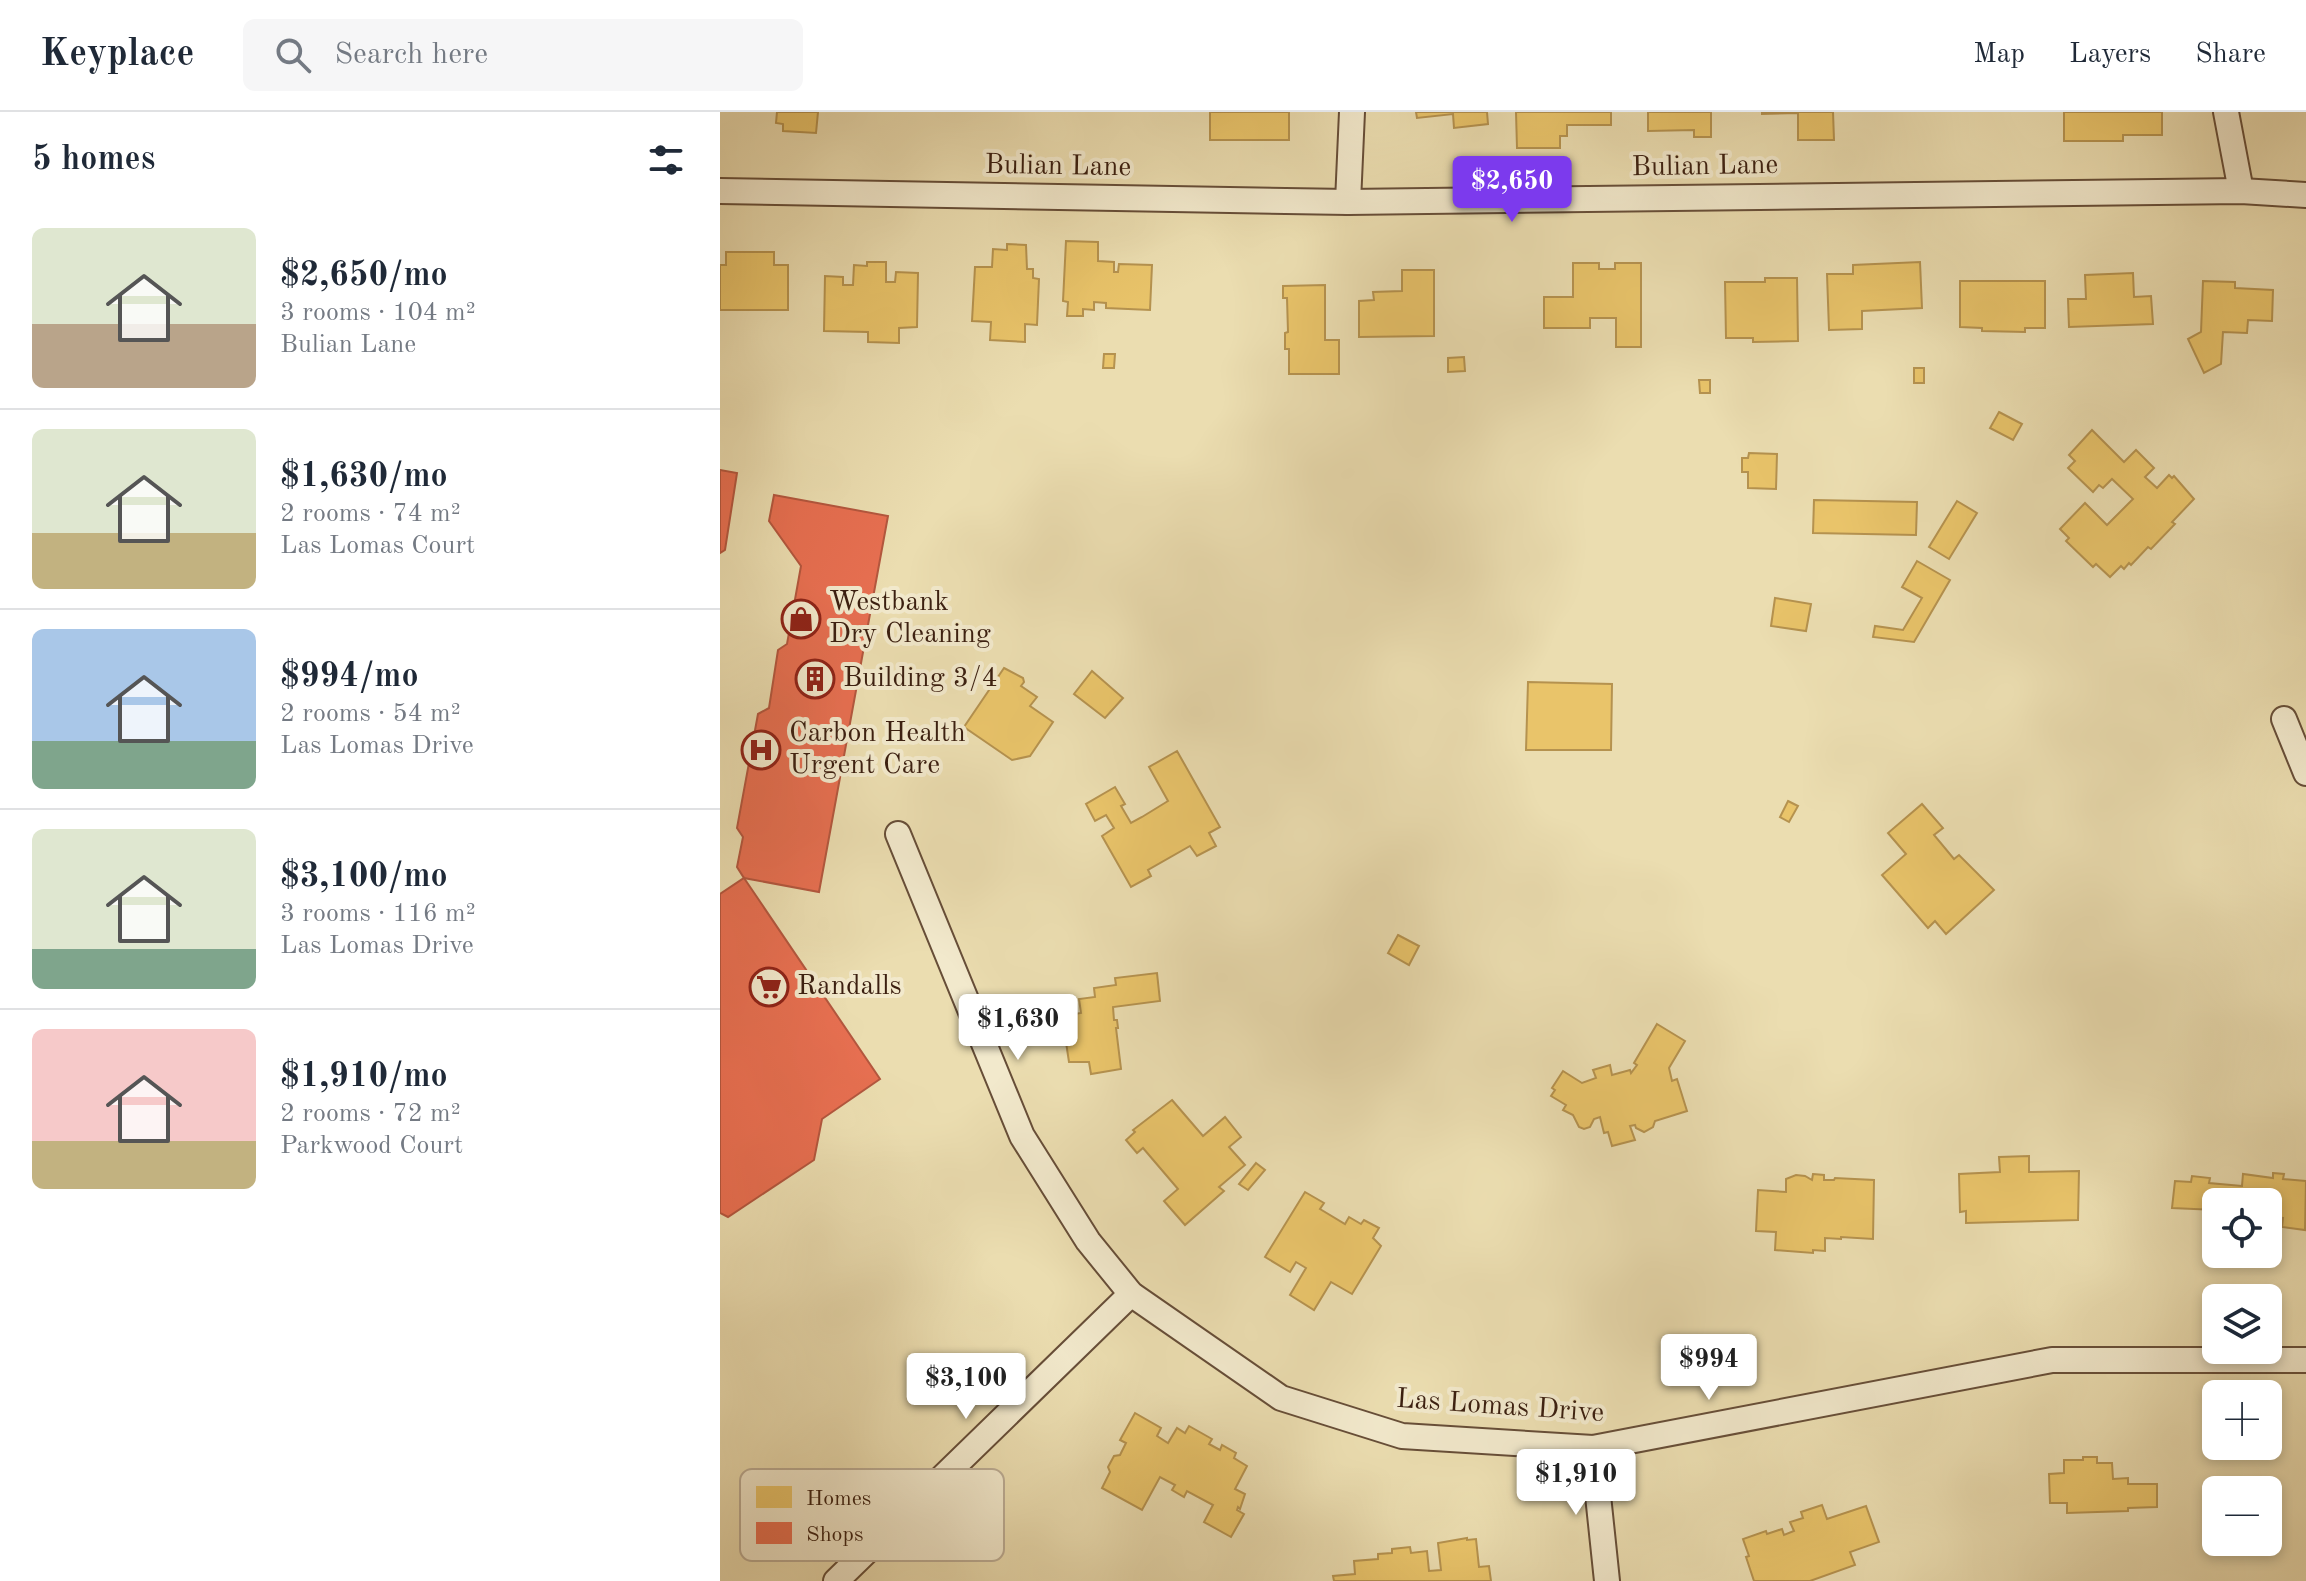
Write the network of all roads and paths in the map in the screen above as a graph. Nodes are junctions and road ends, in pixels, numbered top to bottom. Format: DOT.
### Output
graph roads {
  1 [pos="1352,112"];
  2 [pos="2226,112"];
  3 [pos="720,191"];
  4 [pos="2241,191"];
  5 [pos="2306,195"];
  6 [pos="1348,202"];
  7 [pos="2284,719"];
  8 [pos="2306,773"];
  9 [pos="898,834"];
  10 [pos="1131,1294"];
  11 [pos="2306,1360"];
  12 [pos="1593,1448"];
  13 [pos="951,1469"];
  14 [pos="857,1561"];
  15 [pos="836,1581"];
  16 [pos="1607,1581"];
  1 -- 6 [label="street"];
  2 -- 4 [label="street"];
  3 -- 6 [label="street, Bulian Lane"];
  4 -- 5 [label="street, Bulian Lane"];
  4 -- 6 [label="street, Bulian Lane"];
  7 -- 8 [label="street"];
  9 -- 10 [label="street, Las Lomas Drive"];
  10 -- 12 [label="street, Las Lomas Drive"];
  10 -- 13 [label="street"];
  11 -- 12 [label="street, Las Lomas Drive"];
  12 -- 16 [label="street"];
  14 -- 15 [label="street"];
}
